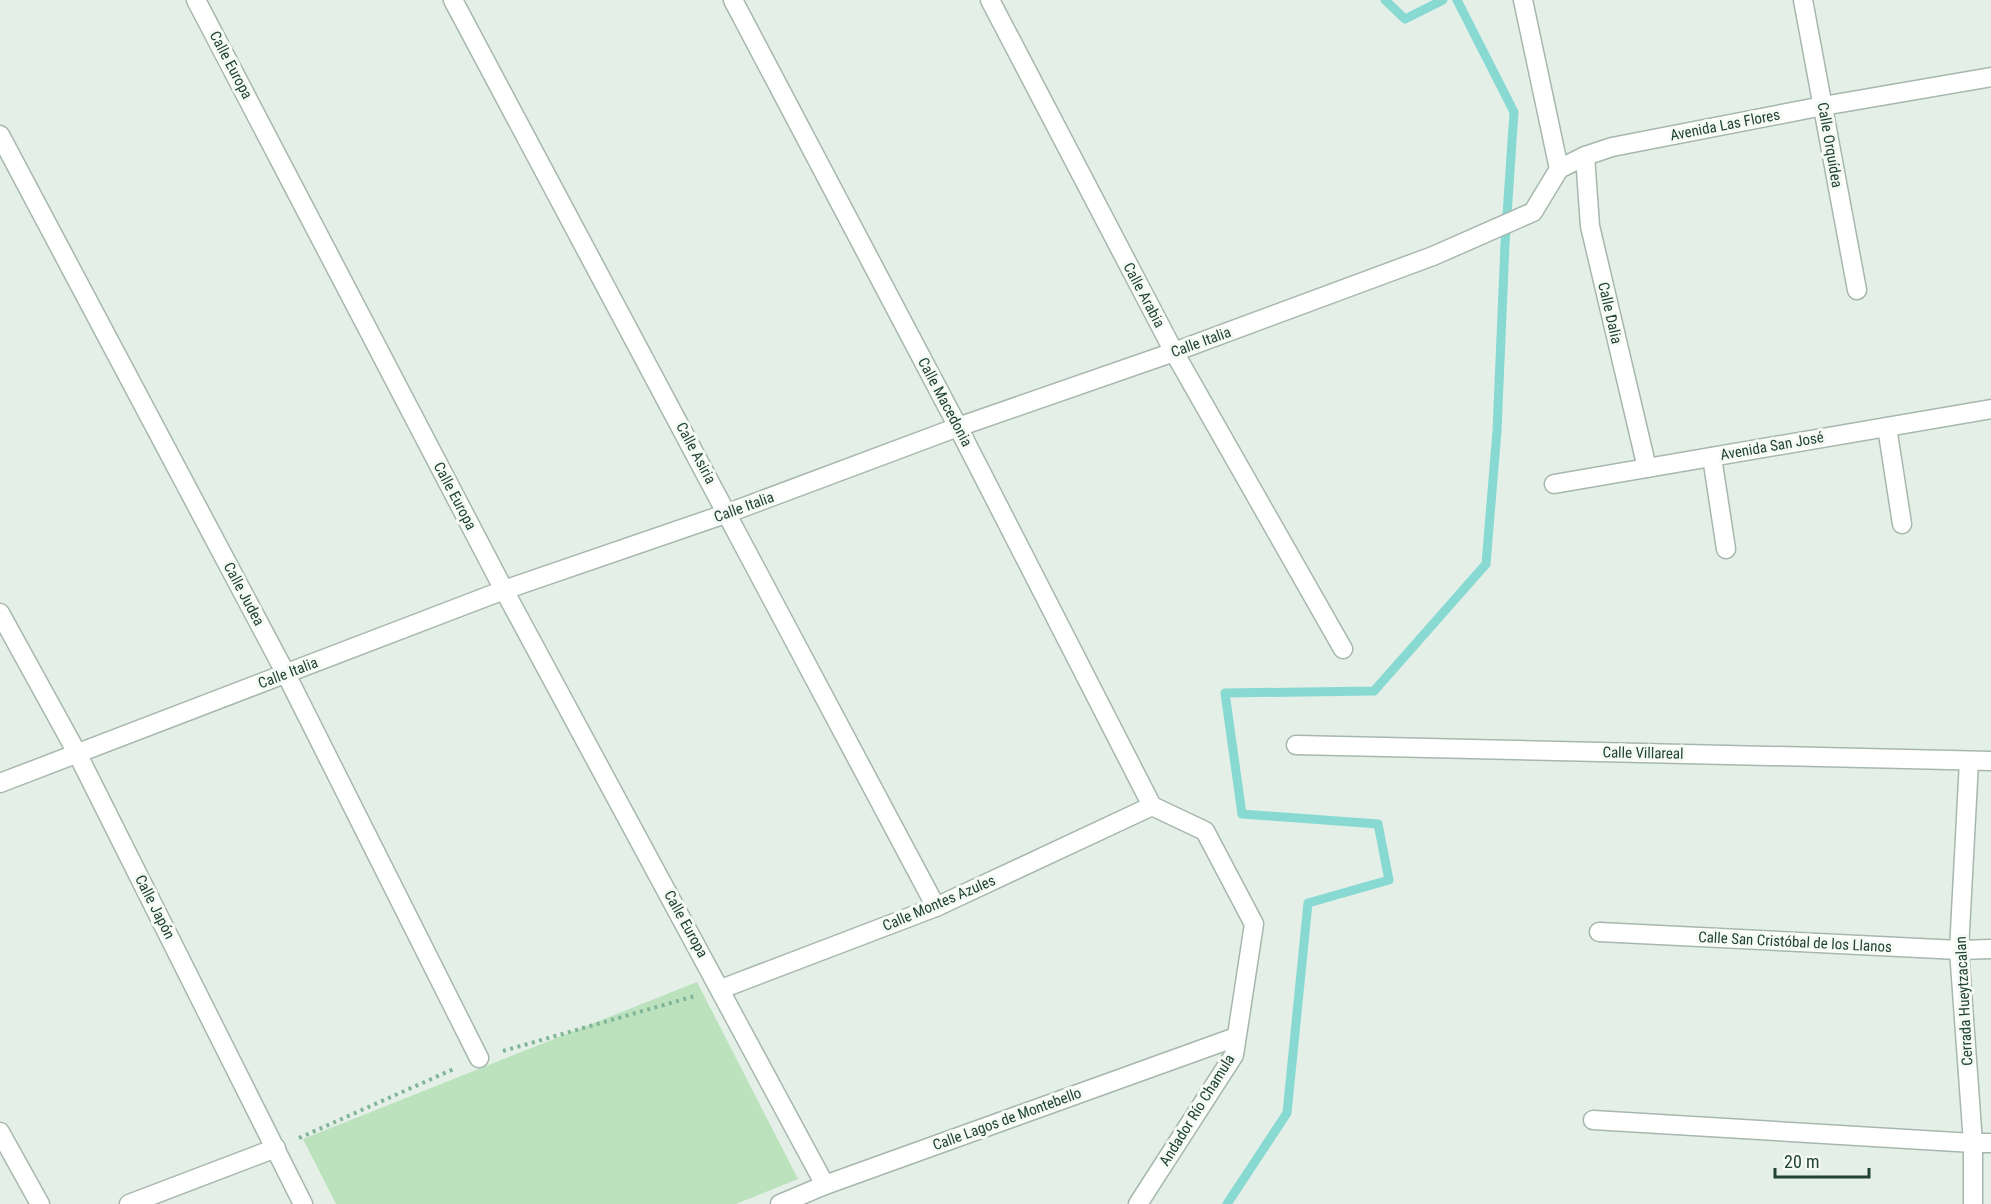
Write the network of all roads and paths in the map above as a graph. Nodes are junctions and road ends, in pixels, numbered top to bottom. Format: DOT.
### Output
graph roads {
  1 [pos="196,0"];
  2 [pos="453,0"];
  3 [pos="733,0"];
  4 [pos="990,0"];
  5 [pos="1523,0"];
  6 [pos="1803,0"];
  7 [pos="1991,77"];
  8 [pos="1823,106"];
  9 [pos="0,135"];
  10 [pos="1585,156"];
  11 [pos="1558,169"];
  12 [pos="1857,290"];
  13 [pos="1174,352"];
  14 [pos="1991,409"];
  15 [pos="958,427"];
  16 [pos="1887,427"];
  17 [pos="1712,457"];
  18 [pos="1647,468"];
  19 [pos="1554,484"];
  20 [pos="728,513"];
  21 [pos="1902,524"];
  22 [pos="1726,549"];
  23 [pos="504,590"];
  24 [pos="0,613"];
  25 [pos="1343,649"];
  26 [pos="286,674"];
  27 [pos="1296,745"];
  28 [pos="77,753"];
  29 [pos="1969,761"];
  30 [pos="1991,761"];
  31 [pos="0,783"];
  32 [pos="1152,806"];
  33 [pos="936,908"];
  34 [pos="1599,932"];
  35 [pos="1991,949"];
  36 [pos="1959,950"];
  37 [pos="721,989"];
  38 [pos="1236,1037"];
  39 [pos="479,1058"];
  40 [pos="1593,1120"];
  41 [pos="0,1132"];
  42 [pos="1982,1143"];
  43 [pos="276,1148"];
  44 [pos="825,1185"];
  45 [pos="40,1204"];
  46 [pos="129,1204"];
  47 [pos="303,1204"];
  48 [pos="780,1204"];
  49 [pos="1138,1204"];
  50 [pos="1973,1204"];
  1 -- 23 [label="street, Calle Europa"];
  2 -- 20 [label="street, Calle Asiria"];
  3 -- 15 [label="street, Calle Macedonia"];
  4 -- 13 [label="street, Calle Arabia"];
  5 -- 11 [label="street"];
  6 -- 8 [label="street, Calle Orquídea"];
  7 -- 8 [label="street, Avenida Las Flores"];
  8 -- 10 [label="street, Avenida Las Flores"];
  8 -- 12 [label="street, Calle Orquídea"];
  9 -- 26 [label="street, Calle Judea"];
  10 -- 11 [label="street, Avenida Las Flores"];
  10 -- 18 [label="street, Calle Dalia"];
  11 -- 13 [label="street, Calle Italia"];
  13 -- 15 [label="street, Calle Italia"];
  13 -- 25 [label="street, Calle Arabia"];
  14 -- 16 [label="street, Avenida San José"];
  15 -- 20 [label="street, Calle Italia"];
  15 -- 32 [label="street, Calle Macedonia"];
  16 -- 17 [label="street, Avenida San José"];
  16 -- 21 [label="street"];
  17 -- 18 [label="street, Avenida San José"];
  17 -- 22 [label="street"];
  18 -- 19 [label="street, Avenida San José"];
  20 -- 23 [label="street, Calle Italia"];
  20 -- 33 [label="street, Calle Asiria"];
  23 -- 26 [label="street, Calle Italia"];
  23 -- 37 [label="street, Calle Europa"];
  24 -- 28 [label="street, Calle Japón"];
  26 -- 28 [label="street, Calle Italia"];
  26 -- 39 [label="street, Calle Judea"];
  27 -- 29 [label="street, Calle Villareal"];
  28 -- 31 [label="street, Calle Italia"];
  28 -- 43 [label="street, Calle Japón"];
  29 -- 30 [label="street, Calle Villareal"];
  29 -- 36 [label="street, Cerrada Hueytzacalan"];
  32 -- 33 [label="street, Calle Montes Azules"];
  32 -- 38 [label="street, Andador Río Chamula"];
  33 -- 37 [label="street, Calle Montes Azules"];
  34 -- 36 [label="street, Calle San Cristóbal de los Llanos"];
  35 -- 36 [label="street, Calle San Cristóbal de los Llanos"];
  36 -- 42 [label="street, Cerrada Hueytzacalan"];
  37 -- 44 [label="street, Calle Europa"];
  38 -- 44 [label="street, Calle Lagos de Montebello"];
  38 -- 49 [label="street, Andador Río Chamula"];
  40 -- 42 [label="street"];
  41 -- 45 [label="street"];
  42 -- 50 [label="street, Cerrada Hueytzacalan"];
  43 -- 46 [label="street"];
  43 -- 47 [label="street, Calle Japón"];
  44 -- 48 [label="street, Calle Lagos de Montebello"];
}
